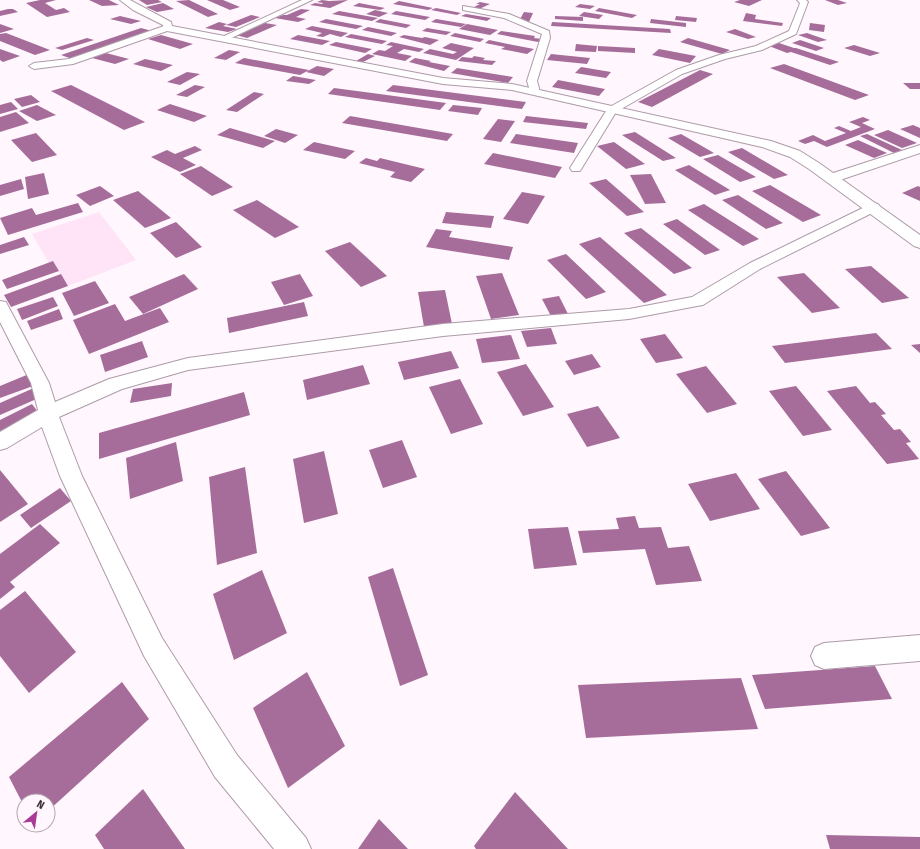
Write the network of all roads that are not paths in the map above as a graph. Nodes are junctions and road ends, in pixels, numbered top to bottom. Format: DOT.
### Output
graph roads {
  1 [pos="124,0"];
  2 [pos="308,0"];
  3 [pos="801,0"];
  4 [pos="466,8"];
  5 [pos="167,28"];
  6 [pos="224,38"];
  7 [pos="34,66"];
  8 [pos="535,92"];
  9 [pos="612,110"];
  10 [pos="920,149"];
  11 [pos="576,168"];
  12 [pos="832,178"];
  13 [pos="873,207"];
  14 [pos="920,243"];
  15 [pos="0,306"];
  16 [pos="48,413"];
  17 [pos="0,442"];
  18 [pos="920,648"];
  19 [pos="824,656"];
  20 [pos="296,849"];
  1 -- 5 [label="street"];
  2 -- 6 [label="street"];
  3 -- 9 [label="street"];
  4 -- 8 [label="street"];
  5 -- 6 [label="street"];
  5 -- 7 [label="street"];
  6 -- 8 [label="street"];
  8 -- 9 [label="street"];
  9 -- 11 [label="street"];
  9 -- 12 [label="street"];
  10 -- 12 [label="street"];
  12 -- 13 [label="street"];
  13 -- 14 [label="street"];
  13 -- 16 [label="street"];
  15 -- 16 [label="street"];
  16 -- 17 [label="street"];
  16 -- 20 [label="street"];
  18 -- 19 [label="street"];
}
